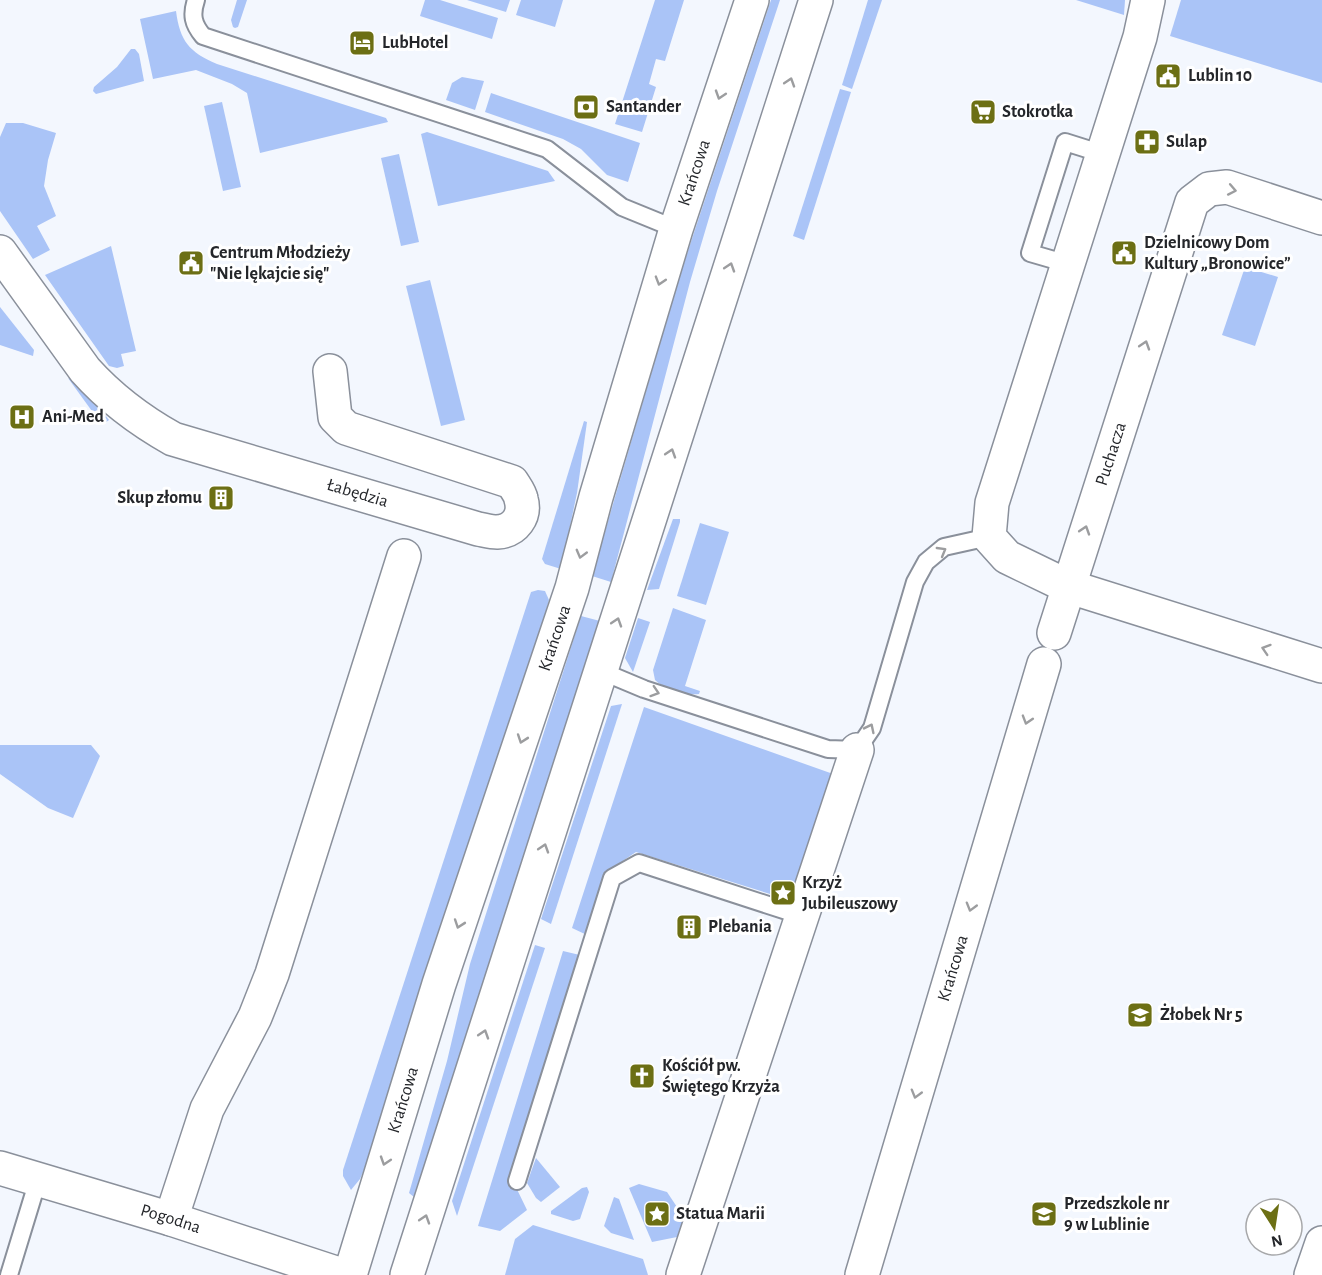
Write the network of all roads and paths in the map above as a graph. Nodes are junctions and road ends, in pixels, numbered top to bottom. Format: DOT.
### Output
graph roads {
  1 [pos="196,0"];
  2 [pos="752,0"];
  3 [pos="816,0"];
  4 [pos="1145,5"];
  5 [pos="1322,218"];
  6 [pos="676,229"];
  7 [pos="0,252"];
  8 [pos="330,371"];
  9 [pos="989,537"];
  10 [pos="404,556"];
  11 [pos="1067,586"];
  12 [pos="1053,633"];
  13 [pos="1044,664"];
  14 [pos="1322,666"];
  15 [pos="601,671"];
  16 [pos="857,750"];
  17 [pos="802,916"];
  18 [pos="0,1168"];
  19 [pos="38,1180"];
  20 [pos="517,1181"];
  21 [pos="171,1220"];
  22 [pos="1322,1243"];
  23 [pos="9,1275"];
  24 [pos="342,1275"];
  25 [pos="350,1275"];
  26 [pos="407,1275"];
  27 [pos="683,1275"];
  28 [pos="862,1275"];
  29 [pos="1311,1275"];
  1 -- 6 [label="lane"];
  2 -- 6 [label="street, Krańcowa, one-way"];
  15 -- 3 [label="street, one-way"];
  4 -- 9 [label="street"];
  11 -- 5 [label="street, Puchacza, one-way"];
  6 -- 25 [label="street, Krańcowa, one-way"];
  7 -- 8 [label="street, Łabędzia"];
  9 -- 11 [label="street"];
  16 -- 9 [label="lane, one-way"];
  10 -- 21 [label="street"];
  11 -- 12 [label="street, Puchacza"];
  14 -- 11 [label="street, one-way"];
  13 -- 28 [label="street, Krańcowa, one-way"];
  15 -- 16 [label="lane, one-way"];
  26 -- 15 [label="street, one-way"];
  16 -- 17 [label="street"];
  17 -- 20 [label="lane"];
  17 -- 27 [label="street"];
  18 -- 19 [label="street, Pogodna"];
  19 -- 21 [label="street, Pogodna"];
  19 -- 23 [label="lane"];
  21 -- 24 [label="street, Pogodna"];
  22 -- 29 [label="street"];
}
